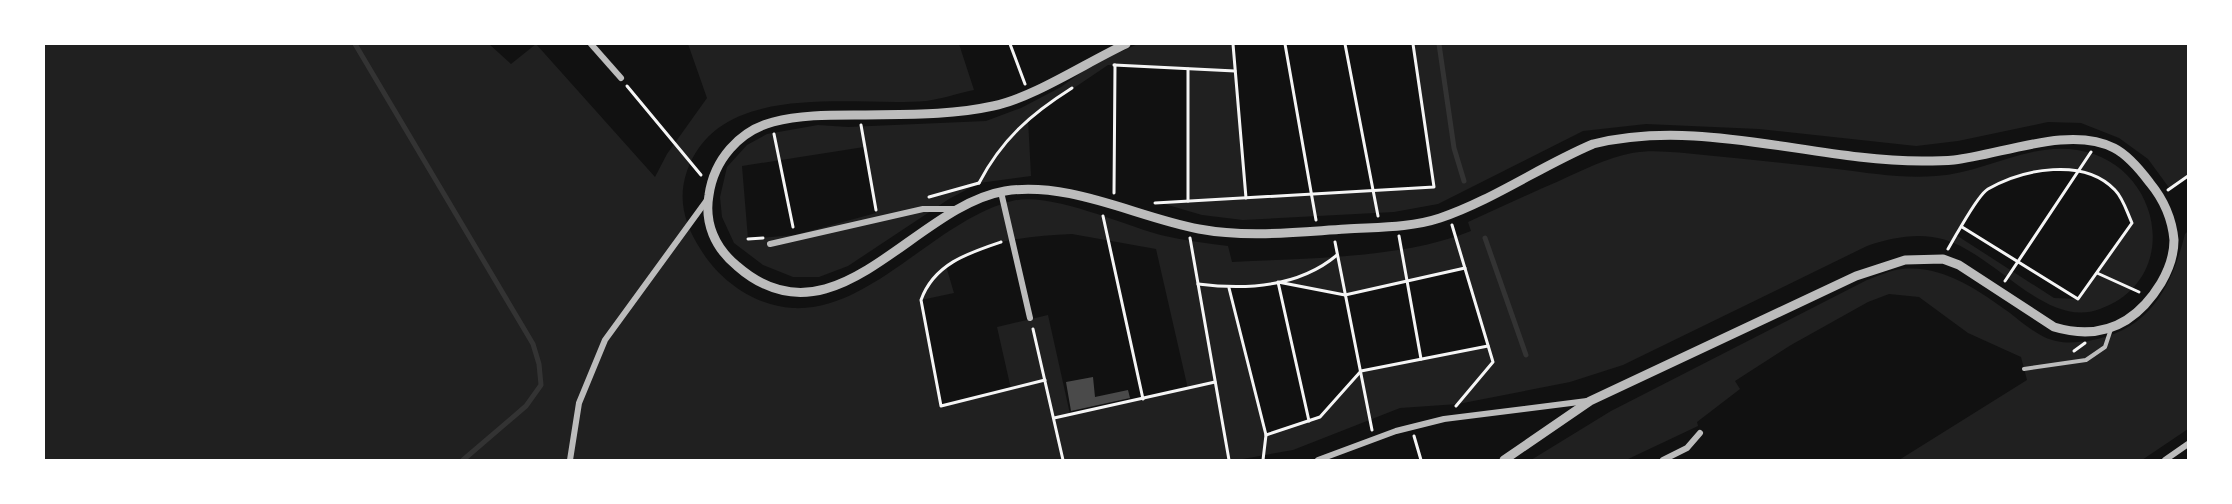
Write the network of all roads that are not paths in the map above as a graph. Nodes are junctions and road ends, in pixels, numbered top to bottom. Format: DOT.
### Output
graph roads {
  1 [pos="591,44"];
  2 [pos="1126,44"];
  3 [pos="621,78"];
  4 [pos="1001,192"];
  5 [pos="708,200"];
  6 [pos="959,210"];
  7 [pos="770,244"];
  8 [pos="1030,318"];
  9 [pos="2111,328"];
  10 [pos="2024,369"];
  11 [pos="1590,401"];
  12 [pos="1700,433"];
  13 [pos="2188,444"];
  14 [pos="570,460"];
  15 [pos="1318,460"];
  16 [pos="1503,460"];
  17 [pos="1663,460"];
  18 [pos="2165,460"];
  1 -- 3 [label="street"];
  2 -- 5 [label="street"];
  4 -- 6 [label="street"];
  4 -- 8 [label="street"];
  4 -- 9 [label="street"];
  5 -- 6 [label="street"];
  5 -- 14 [label="street"];
  6 -- 7 [label="street"];
  9 -- 10 [label="lane"];
  9 -- 11 [label="street"];
  11 -- 15 [label="street"];
  11 -- 16 [label="street"];
  12 -- 17 [label="street"];
  13 -- 18 [label="street"];
}
